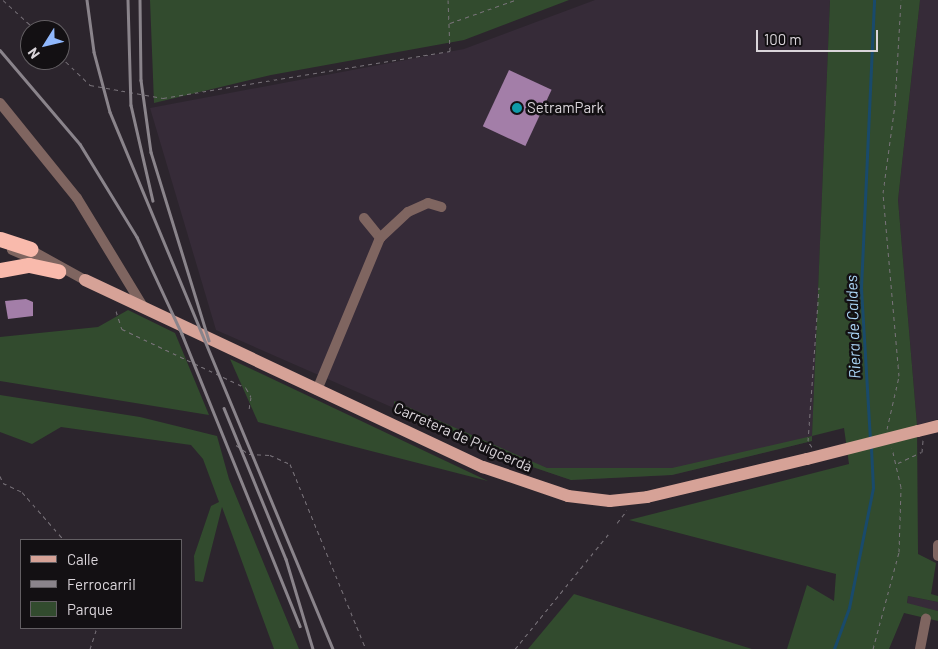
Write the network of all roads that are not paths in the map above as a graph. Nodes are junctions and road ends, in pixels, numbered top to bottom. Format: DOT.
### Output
graph roads {
  1 [pos="0,103"];
  2 [pos="441,207"];
  3 [pos="364,218"];
  4 [pos="2,238"];
  5 [pos="380,238"];
  6 [pos="30,249"];
  7 [pos="0,270"];
  8 [pos="58,271"];
  9 [pos="85,280"];
  10 [pos="144,308"];
  11 [pos="317,390"];
  12 [pos="938,426"];
  13 [pos="926,619"];
  14 [pos="920,649"];
  1 -- 10 [label="street"];
  2 -- 5 [label="street"];
  3 -- 5 [label="street"];
  4 -- 6 [label="highway"];
  4 -- 8 [label="street"];
  5 -- 11 [label="street"];
  6 -- 9 [label="street"];
  7 -- 8 [label="highway"];
  8 -- 9 [label="street"];
  9 -- 10 [label="main road, Carretera de Puigcerdà"];
  10 -- 11 [label="main road, Carretera de Puigcerdà"];
  11 -- 12 [label="main road, Carretera de Puigcerdà, bridge"];
  13 -- 14 [label="street"];
}
